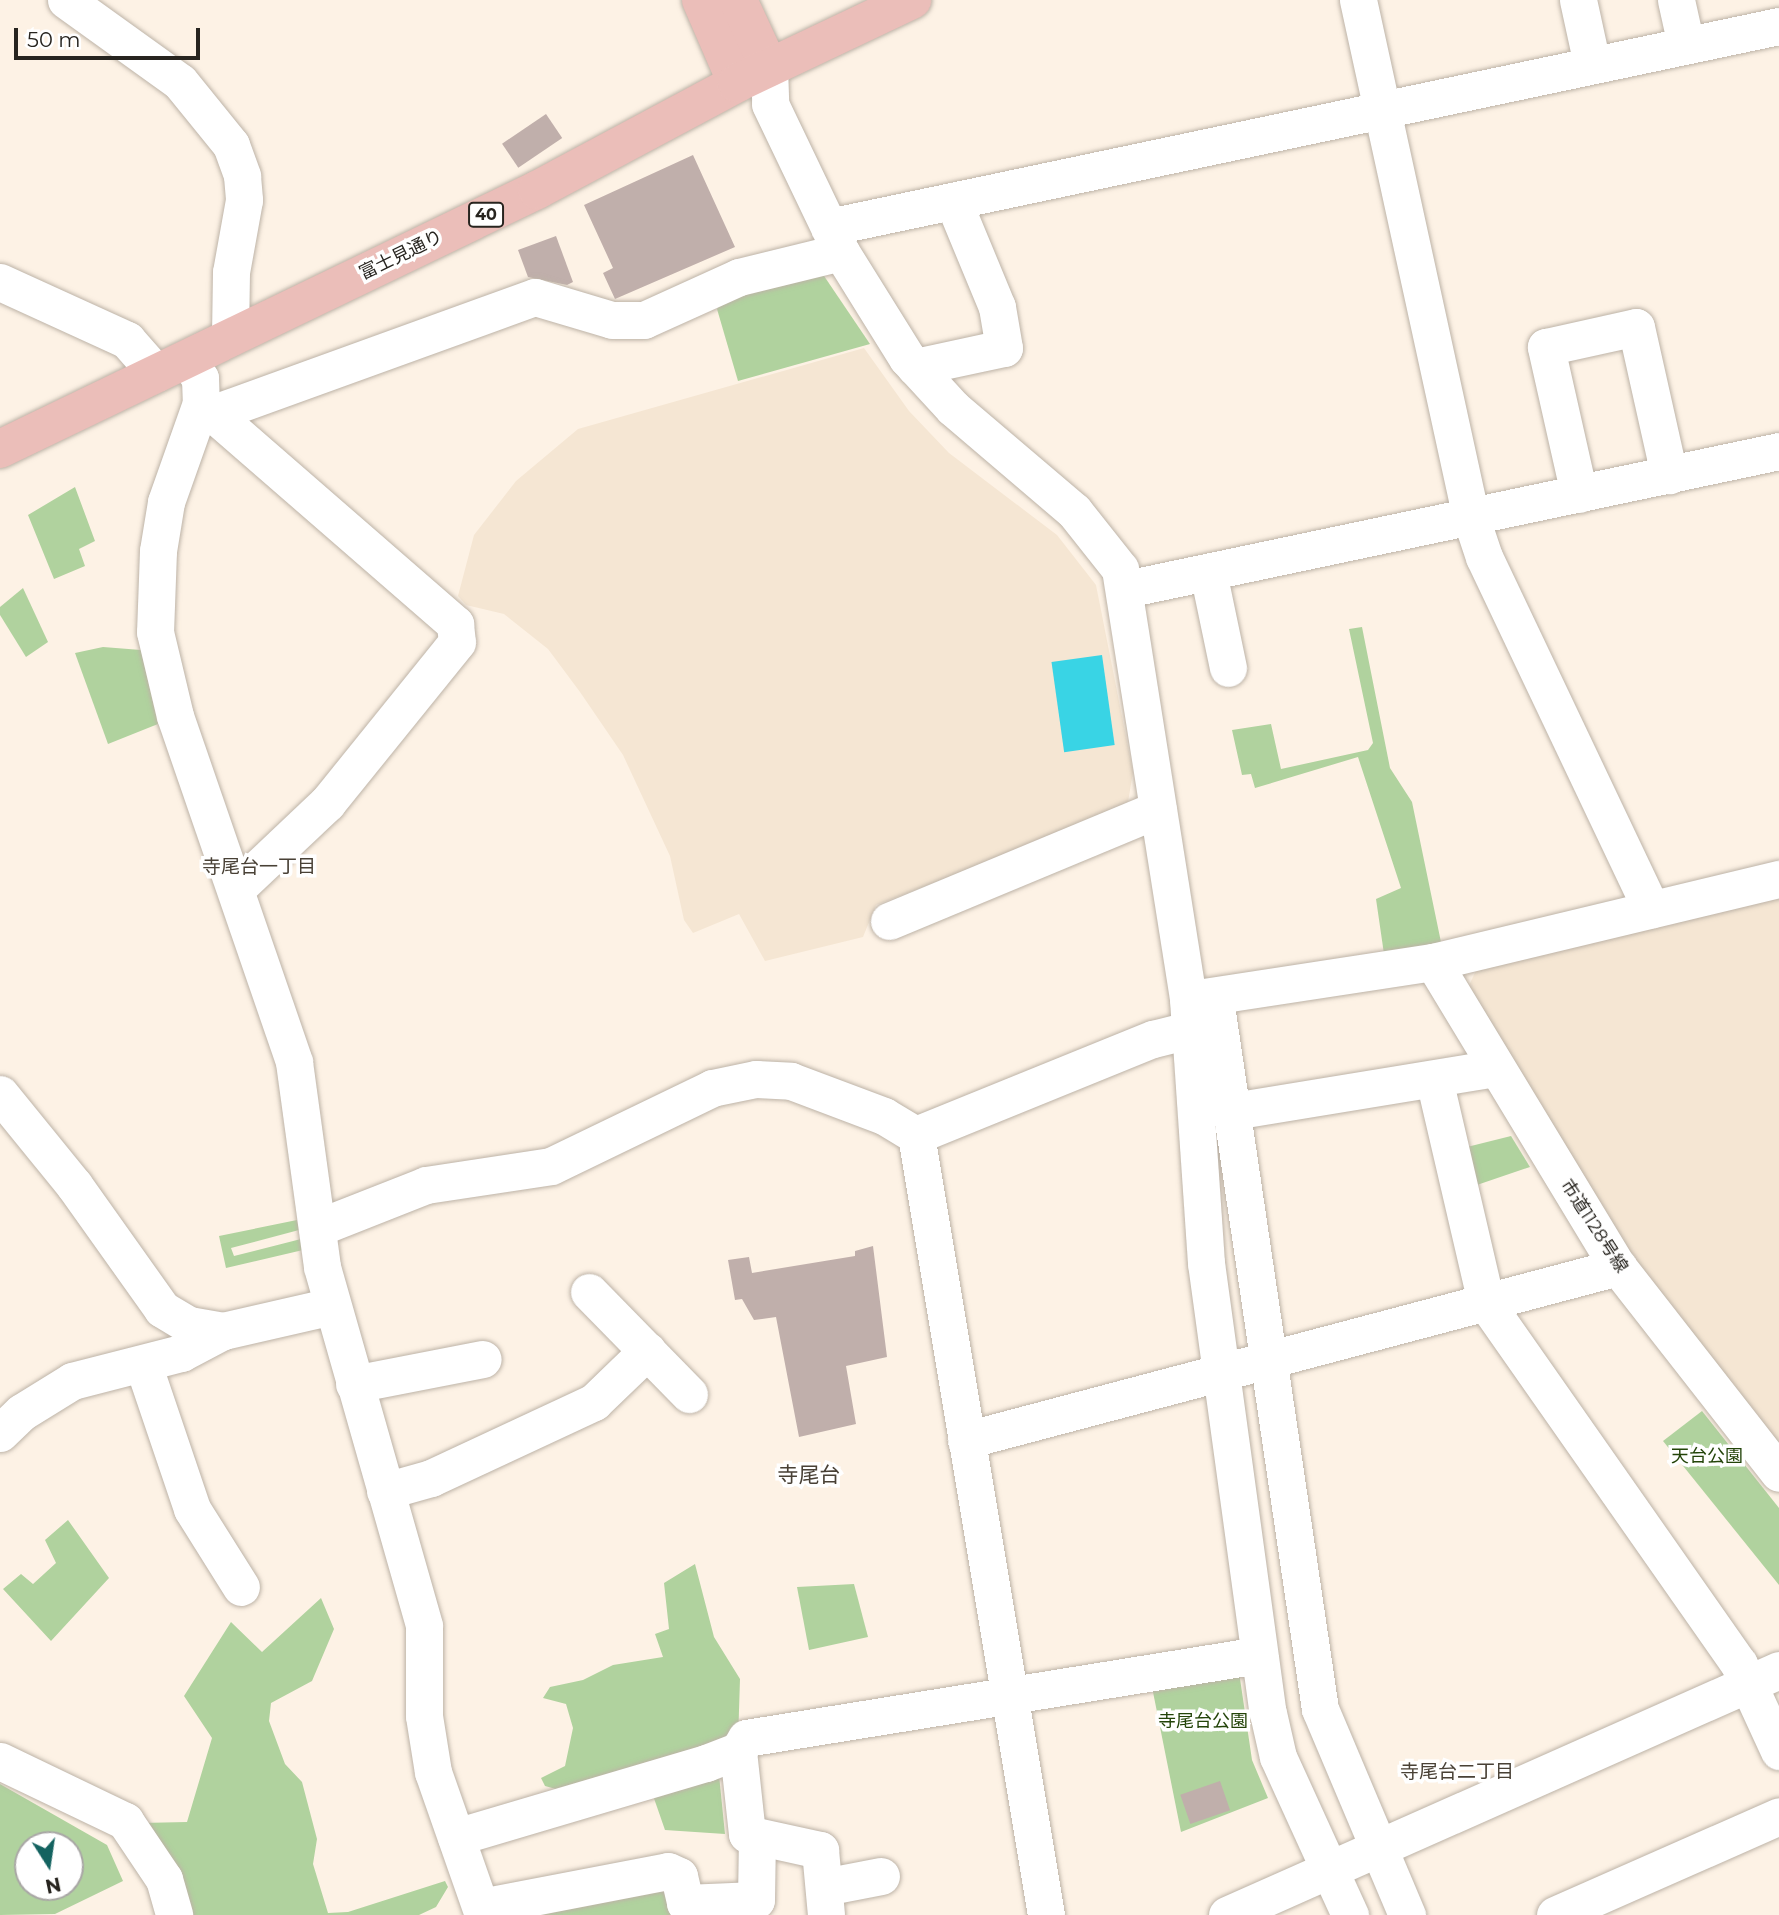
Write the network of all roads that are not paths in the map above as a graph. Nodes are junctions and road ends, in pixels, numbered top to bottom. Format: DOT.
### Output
graph roads {
  1 [pos="66,0"];
  2 [pos="701,0"];
  3 [pos="738,0"];
  4 [pos="912,0"];
  5 [pos="1358,0"];
  6 [pos="1578,0"];
  7 [pos="1676,0"];
  8 [pos="1774,0"];
  9 [pos="1779,9"];
  10 [pos="1779,26"];
  11 [pos="1686,45"];
  12 [pos="1592,64"];
  13 [pos="759,85"];
  14 [pos="1385,106"];
  15 [pos="953,201"];
  16 [pos="835,239"];
  17 [pos="1,284"];
  18 [pos="230,337"];
  19 [pos="171,366"];
  20 [pos="915,367"];
  21 [pos="209,407"];
  22 [pos="0,449"];
  23 [pos="1779,451"];
  24 [pos="1669,475"];
  25 [pos="1579,494"];
  26 [pos="1471,518"];
  27 [pos="1208,572"];
  28 [pos="1126,589"];
  29 [pos="1228,668"];
  30 [pos="1158,809"];
  31 [pos="1779,879"];
  32 [pos="237,888"];
  33 [pos="1651,909"];
  34 [pos="889,921"];
  35 [pos="1433,962"];
  36 [pos="1197,1009"];
  37 [pos="1495,1069"];
  38 [pos="1434,1079"];
  39 [pos="0,1094"];
  40 [pos="1233,1111"];
  41 [pos="916,1135"];
  42 [pos="317,1228"];
  43 [pos="1618,1266"];
  44 [pos="589,1292"];
  45 [pos="1486,1303"];
  46 [pos="332,1306"];
  47 [pos="223,1331"];
  48 [pos="647,1351"];
  49 [pos="483,1359"];
  50 [pos="1267,1360"];
  51 [pos="143,1364"];
  52 [pos="1221,1372"];
  53 [pos="354,1384"];
  54 [pos="689,1394"];
  55 [pos="0,1433"];
  56 [pos="966,1440"];
  57 [pos="1779,1473"];
  58 [pos="385,1490"];
  59 [pos="242,1587"];
  60 [pos="1259,1655"];
  61 [pos="1763,1677"];
  62 [pos="1010,1694"];
  63 [pos="738,1751"];
  64 [pos="1779,1751"];
  65 [pos="0,1761"];
  66 [pos="1779,1816"];
  67 [pos="456,1837"];
  68 [pos="757,1837"];
  69 [pos="1377,1847"];
  70 [pos="1329,1868"];
  71 [pos="881,1876"];
  72 [pos="825,1901"];
  73 [pos="686,1909"];
  74 [pos="482,1911"];
  75 [pos="174,1915"];
  76 [pos="1046,1915"];
  77 [pos="1227,1915"];
  78 [pos="1350,1915"];
  79 [pos="1407,1915"];
  80 [pos="1555,1915"];
  1 -- 18 [label="street"];
  2 -- 13 [label="main road"];
  3 -- 13 [label="main road"];
  4 -- 13 [label="main road, 富士見通り / 40"];
  5 -- 14 [label="street"];
  6 -- 12 [label="street"];
  7 -- 11 [label="street"];
  8 -- 9 [label="street"];
  10 -- 11 [label="street"];
  11 -- 12 [label="street"];
  12 -- 14 [label="street"];
  13 -- 16 [label="street"];
  13 -- 18 [label="main road, 富士見通り / 40"];
  14 -- 15 [label="street"];
  14 -- 26 [label="street"];
  15 -- 16 [label="street"];
  15 -- 20 [label="street"];
  16 -- 20 [label="street"];
  16 -- 21 [label="street"];
  17 -- 19 [label="street"];
  18 -- 19 [label="main road, 富士見通り / 40"];
  19 -- 21 [label="street"];
  19 -- 22 [label="main road, 富士見通り / 40"];
  20 -- 28 [label="street"];
  21 -- 32 [label="street"];
  21 -- 32 [label="street"];
  23 -- 24 [label="street"];
  24 -- 25 [label="street"];
  24 -- 25 [label="street"];
  25 -- 26 [label="street"];
  26 -- 27 [label="street"];
  26 -- 33 [label="street"];
  27 -- 28 [label="street"];
  27 -- 29 [label="street"];
  28 -- 30 [label="street"];
  30 -- 34 [label="street"];
  30 -- 36 [label="street"];
  31 -- 33 [label="street"];
  32 -- 42 [label="street"];
  33 -- 35 [label="street"];
  35 -- 36 [label="street"];
  35 -- 37 [label="street, 市道1128号線"];
  36 -- 40 [label="street"];
  36 -- 41 [label="street"];
  36 -- 52 [label="street"];
  37 -- 38 [label="street"];
  37 -- 43 [label="street, 市道1128号線"];
  38 -- 40 [label="street"];
  38 -- 45 [label="street"];
  39 -- 47 [label="street"];
  40 -- 50 [label="street"];
  41 -- 42 [label="street"];
  41 -- 56 [label="street"];
  42 -- 46 [label="street"];
  43 -- 45 [label="street"];
  43 -- 57 [label="street, 市道1128号線"];
  44 -- 48 [label="street"];
  45 -- 50 [label="street"];
  45 -- 61 [label="street"];
  46 -- 47 [label="street"];
  46 -- 53 [label="street"];
  47 -- 51 [label="street"];
  48 -- 54 [label="street"];
  48 -- 58 [label="street"];
  49 -- 53 [label="street"];
  50 -- 52 [label="street"];
  50 -- 69 [label="street"];
  51 -- 55 [label="street"];
  51 -- 59 [label="street"];
  52 -- 56 [label="street"];
  52 -- 60 [label="street"];
  53 -- 58 [label="street"];
  56 -- 62 [label="street"];
  58 -- 67 [label="street"];
  60 -- 62 [label="street"];
  60 -- 70 [label="street"];
  61 -- 64 [label="street"];
  61 -- 69 [label="street"];
  62 -- 63 [label="street"];
  62 -- 76 [label="street"];
  63 -- 67 [label="street"];
  63 -- 68 [label="street"];
  65 -- 75 [label="street"];
  66 -- 80 [label="street"];
  67 -- 74 [label="street"];
  68 -- 72 [label="street"];
  68 -- 73 [label="street"];
  69 -- 70 [label="street"];
  69 -- 79 [label="street"];
  70 -- 77 [label="street"];
  70 -- 78 [label="street"];
  71 -- 72 [label="street"];
  73 -- 74 [label="street"];
}
